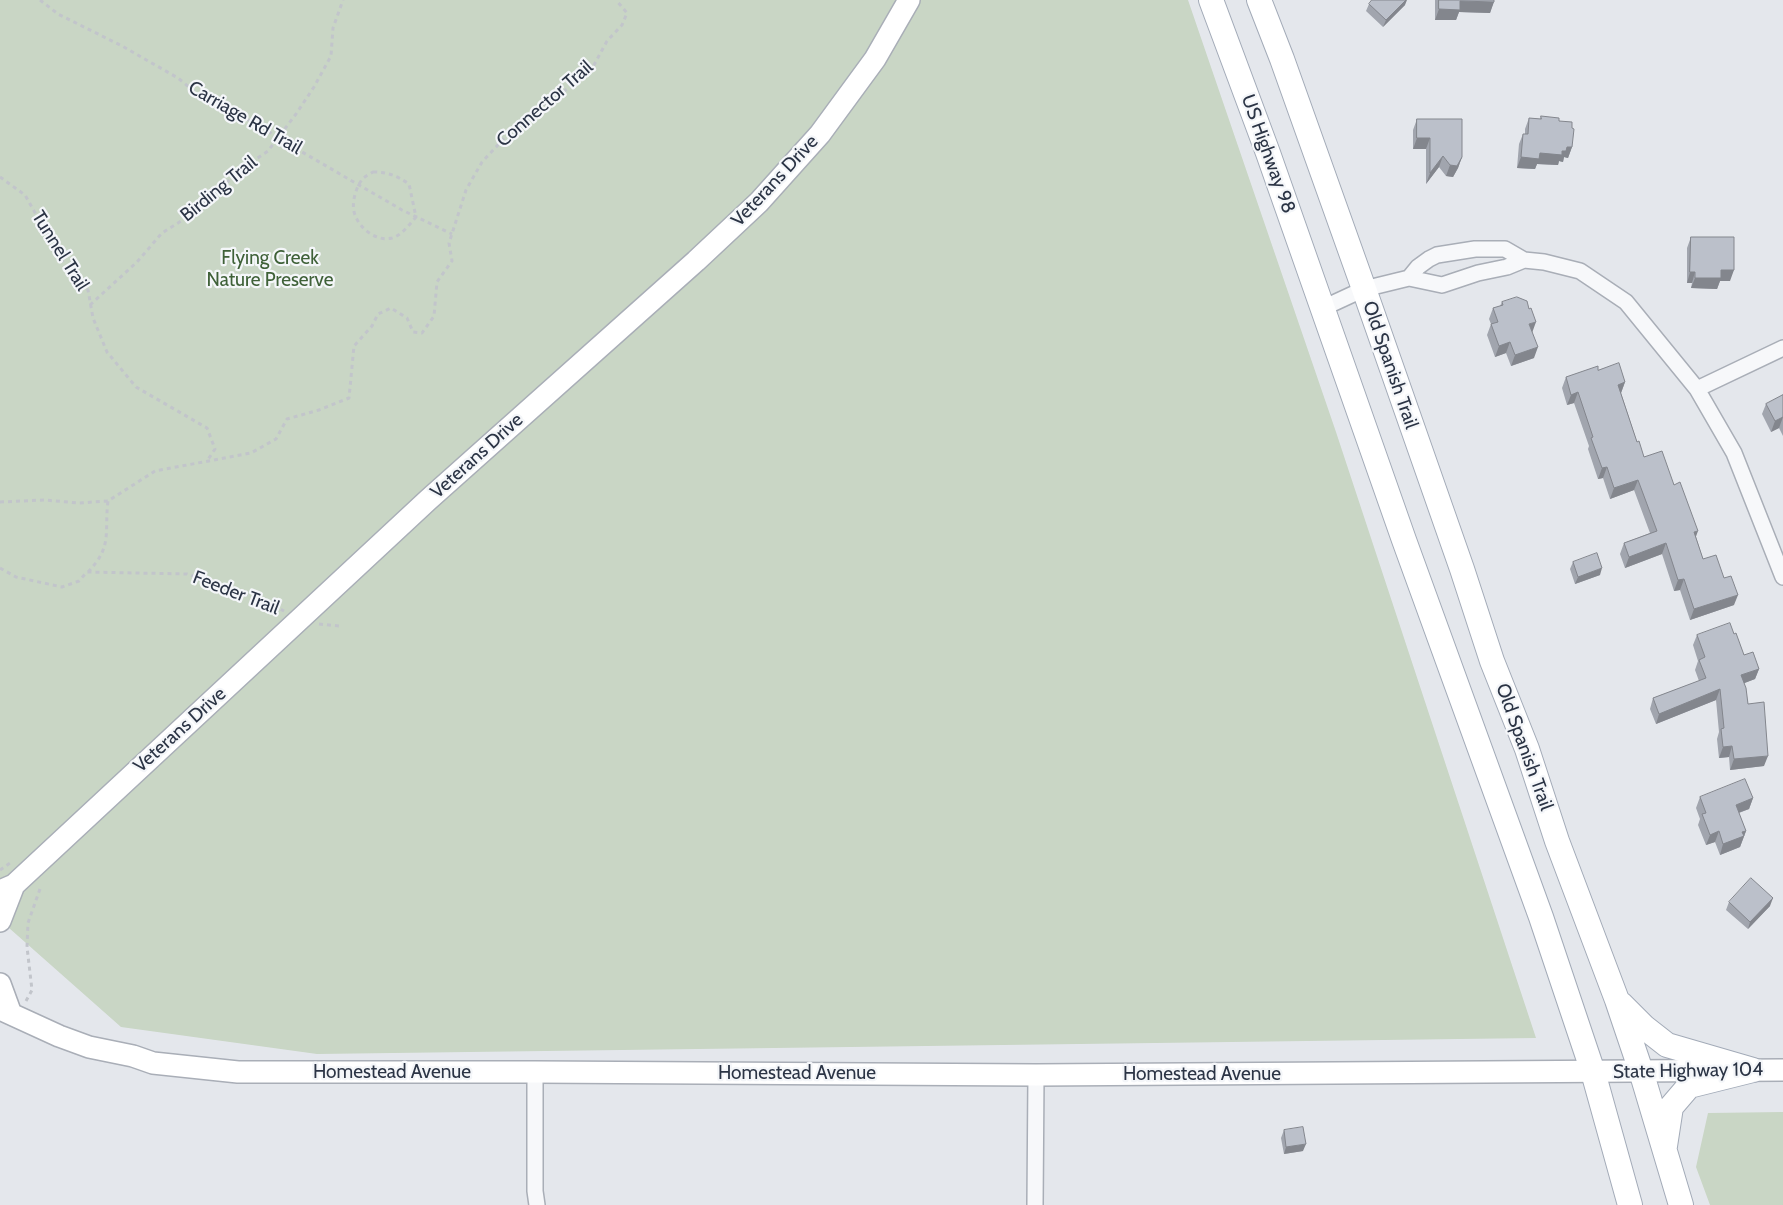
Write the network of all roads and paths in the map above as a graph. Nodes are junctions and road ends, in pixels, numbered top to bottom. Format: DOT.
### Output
graph roads {
  1 [pos="40,0"];
  2 [pos="343,0"];
  3 [pos="616,0"];
  4 [pos="909,0"];
  5 [pos="1211,0"];
  6 [pos="1259,0"];
  7 [pos="278,138"];
  8 [pos="0,177"];
  9 [pos="359,186"];
  10 [pos="416,217"];
  11 [pos="452,234"];
  12 [pos="1524,260"];
  13 [pos="1409,278"];
  14 [pos="1364,290"];
  15 [pos="90,305"];
  16 [pos="1323,308"];
  17 [pos="1783,348"];
  18 [pos="1697,389"];
  19 [pos="207,461"];
  20 [pos="108,500"];
  21 [pos="0,502"];
  22 [pos="0,568"];
  23 [pos="87,572"];
  24 [pos="1783,577"];
  25 [pos="298,621"];
  26 [pos="0,870"];
  27 [pos="14,883"];
  28 [pos="0,921"];
  29 [pos="0,984"];
  30 [pos="1617,1000"];
  31 [pos="9,1013"];
  32 [pos="1753,1070"];
  33 [pos="1783,1070"];
  34 [pos="1641,1071"];
  35 [pos="535,1072"];
  36 [pos="1593,1072"];
  37 [pos="1036,1075"];
  38 [pos="1664,1151"];
  39 [pos="537,1205"];
  40 [pos="1035,1205"];
  41 [pos="1630,1205"];
  42 [pos="1681,1205"];
  1 -- 7 [label="path, Carriage Rd Trail"];
  2 -- 7 [label="path, Birding Trail"];
  3 -- 11 [label="path, Connector Trail"];
  4 -- 25 [label="street, Veterans Drive"];
  5 -- 16 [label="main road, US Highway 98"];
  6 -- 14 [label="main road"];
  7 -- 9 [label="path, Carriage Rd Trail"];
  7 -- 15 [label="path, Birding Trail"];
  8 -- 15 [label="path, Tunnel Trail"];
  9 -- 10 [label="path, Carriage Rd Trail"];
  9 -- 10 [label="path"];
  9 -- 10 [label="path"];
  10 -- 11 [label="path, Carriage Rd Trail"];
  11 -- 19 [label="path, Connector Trail"];
  12 -- 13 [label="street"];
  12 -- 13 [label="street"];
  12 -- 18 [label="street"];
  13 -- 14 [label="street"];
  14 -- 16 [label="street"];
  14 -- 30 [label="main road, Old Spanish Trail"];
  15 -- 19 [label="path, Tunnel Trail"];
  16 -- 36 [label="main road"];
  17 -- 18 [label="street"];
  18 -- 24 [label="street"];
  19 -- 20 [label="path, Connector Trail"];
  20 -- 21 [label="path, Connector Trail"];
  20 -- 23 [label="path"];
  22 -- 23 [label="path"];
  23 -- 25 [label="path, Feeder Trail"];
  25 -- 27 [label="street, Veterans Drive"];
  26 -- 27 [label="path"];
  27 -- 28 [label="street, Veterans Drive"];
  27 -- 31 [label="path"];
  29 -- 31 [label="street"];
  30 -- 32 [label="main road"];
  30 -- 34 [label="main road, Old Spanish Trail"];
  31 -- 35 [label="street, Homestead Avenue"];
  32 -- 33 [label="street, State Highway 104"];
  32 -- 34 [label="street, State Highway 104"];
  32 -- 38 [label="main road"];
  34 -- 36 [label="street, State Highway 104"];
  34 -- 38 [label="main road, Old Spanish Trail"];
  35 -- 37 [label="street, Homestead Avenue"];
  35 -- 39 [label="street"];
  36 -- 37 [label="street, Homestead Avenue"];
  36 -- 41 [label="main road"];
  37 -- 40 [label="street"];
  38 -- 42 [label="main road, Old Spanish Trail"];
}
